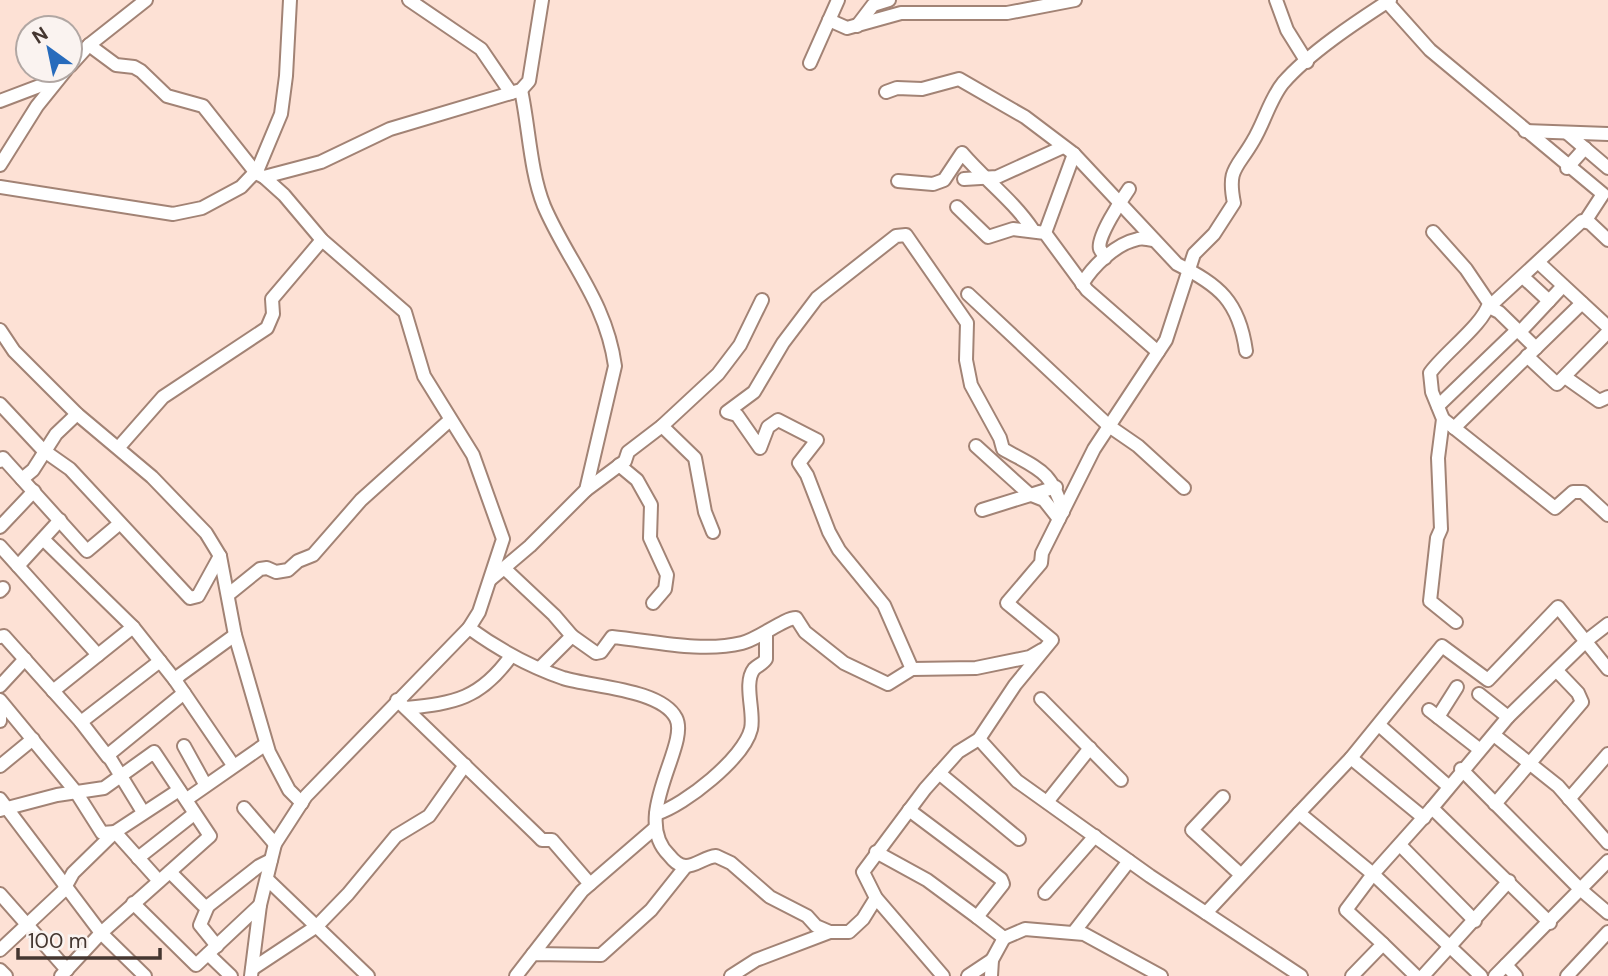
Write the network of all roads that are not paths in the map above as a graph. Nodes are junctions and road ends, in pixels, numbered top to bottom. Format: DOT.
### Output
graph roads {
  1 [pos="146,0"];
  2 [pos="290,0"];
  3 [pos="410,0"];
  4 [pos="542,0"];
  5 [pos="838,0"];
  6 [pos="889,0"];
  7 [pos="1075,0"];
  8 [pos="1276,0"];
  9 [pos="1389,1"];
  10 [pos="829,20"];
  11 [pos="857,26"];
  12 [pos="89,45"];
  13 [pos="84,51"];
  14 [pos="1307,62"];
  15 [pos="810,63"];
  16 [pos="40,84"];
  17 [pos="55,84"];
  18 [pos="516,92"];
  19 [pos="886,92"];
  20 [pos="0,102"];
  21 [pos="1525,131"];
  22 [pos="1567,133"];
  23 [pos="1608,134"];
  24 [pos="1585,148"];
  25 [pos="1069,151"];
  26 [pos="0,165"];
  27 [pos="1567,168"];
  28 [pos="1608,168"];
  29 [pos="260,175"];
  30 [pos="964,178"];
  31 [pos="983,178"];
  32 [pos="898,181"];
  33 [pos="0,187"];
  34 [pos="1129,188"];
  35 [pos="1119,203"];
  36 [pos="957,207"];
  37 [pos="1586,220"];
  38 [pos="1039,231"];
  39 [pos="1433,232"];
  40 [pos="322,240"];
  41 [pos="1155,240"];
  42 [pos="1608,240"];
  43 [pos="1105,258"];
  44 [pos="1539,263"];
  45 [pos="1189,270"];
  46 [pos="1523,277"];
  47 [pos="1082,284"];
  48 [pos="1563,286"];
  49 [pos="968,294"];
  50 [pos="762,300"];
  51 [pos="1549,301"];
  52 [pos="1582,303"];
  53 [pos="1489,307"];
  54 [pos="1608,329"];
  55 [pos="0,330"];
  56 [pos="1518,331"];
  57 [pos="4,346"];
  58 [pos="1246,351"];
  59 [pos="1158,352"];
  60 [pos="1532,352"];
  61 [pos="1565,377"];
  62 [pos="1608,397"];
  63 [pos="0,404"];
  64 [pos="1437,406"];
  65 [pos="77,414"];
  66 [pos="450,419"];
  67 [pos="1443,419"];
  68 [pos="662,426"];
  69 [pos="1109,426"];
  70 [pos="1454,428"];
  71 [pos="976,446"];
  72 [pos="119,447"];
  73 [pos="43,450"];
  74 [pos="1,458"];
  75 [pos="619,465"];
  76 [pos="22,479"];
  77 [pos="1056,487"];
  78 [pos="1184,488"];
  79 [pos="586,490"];
  80 [pos="34,491"];
  81 [pos="1029,494"];
  82 [pos="982,510"];
  83 [pos="1608,514"];
  84 [pos="1061,515"];
  85 [pos="60,520"];
  86 [pos="119,524"];
  87 [pos="0,527"];
  88 [pos="713,532"];
  89 [pos="43,539"];
  90 [pos="0,546"];
  91 [pos="220,556"];
  92 [pos="18,566"];
  93 [pos="504,568"];
  94 [pos="490,579"];
  95 [pos="229,594"];
  96 [pos="653,603"];
  97 [pos="1456,622"];
  98 [pos="1608,624"];
  99 [pos="133,627"];
  100 [pos="469,628"];
  101 [pos="235,635"];
  102 [pos="766,635"];
  103 [pos="572,636"];
  104 [pos="0,638"];
  105 [pos="1586,640"];
  106 [pos="1048,647"];
  107 [pos="98,655"];
  108 [pos="511,656"];
  109 [pos="25,659"];
  110 [pos="160,661"];
  111 [pos="540,668"];
  112 [pos="912,669"];
  113 [pos="1608,669"];
  114 [pos="1557,671"];
  115 [pos="175,680"];
  116 [pos="0,686"];
  117 [pos="1457,687"];
  118 [pos="53,691"];
  119 [pos="184,693"];
  120 [pos="1479,694"];
  121 [pos="1041,699"];
  122 [pos="0,700"];
  123 [pos="402,704"];
  124 [pos="0,708"];
  125 [pos="1508,717"];
  126 [pos="0,721"];
  127 [pos="81,722"];
  128 [pos="1379,725"];
  129 [pos="1494,735"];
  130 [pos="33,739"];
  131 [pos="979,739"];
  132 [pos="266,744"];
  133 [pos="184,746"];
  134 [pos="1090,748"];
  135 [pos="1479,749"];
  136 [pos="108,757"];
  137 [pos="1351,758"];
  138 [pos="1606,763"];
  139 [pos="1531,764"];
  140 [pos="233,765"];
  141 [pos="465,765"];
  142 [pos="0,766"];
  143 [pos="1461,769"];
  144 [pos="939,772"];
  145 [pos="121,777"];
  146 [pos="1121,780"];
  147 [pos="205,784"];
  148 [pos="1448,786"];
  149 [pos="76,792"];
  150 [pos="183,794"];
  151 [pos="1223,797"];
  152 [pos="1569,799"];
  153 [pos="1046,802"];
  154 [pos="302,803"];
  155 [pos="1495,804"];
  156 [pos="2,806"];
  157 [pos="244,808"];
  158 [pos="909,810"];
  159 [pos="144,812"];
  160 [pos="1299,813"];
  161 [pos="1428,813"];
  162 [pos="194,814"];
  163 [pos="656,814"];
  164 [pos="655,828"];
  165 [pos="115,832"];
  166 [pos="1095,836"];
  167 [pos="1019,839"];
  168 [pos="1608,843"];
  169 [pos="275,844"];
  170 [pos="1401,845"];
  171 [pos="876,852"];
  172 [pos="138,858"];
  173 [pos="271,860"];
  174 [pos="1129,861"];
  175 [pos="1608,861"];
  176 [pos="685,866"];
  177 [pos="170,872"];
  178 [pos="1240,874"];
  179 [pos="1373,874"];
  180 [pos="268,880"];
  181 [pos="159,881"];
  182 [pos="1509,881"];
  183 [pos="590,884"];
  184 [pos="66,889"];
  185 [pos="1580,889"];
  186 [pos="1045,893"];
  187 [pos="0,894"];
  188 [pos="876,898"];
  189 [pos="133,903"];
  190 [pos="260,905"];
  191 [pos="208,906"];
  192 [pos="1608,913"];
  193 [pos="1206,914"];
  194 [pos="977,917"];
  195 [pos="1475,921"];
  196 [pos="1550,923"];
  197 [pos="29,925"];
  198 [pos="317,926"];
  199 [pos="830,932"];
  200 [pos="1074,932"];
  201 [pos="1608,932"];
  202 [pos="101,933"];
  203 [pos="1004,938"];
  204 [pos="1383,944"];
  205 [pos="1451,948"];
  206 [pos="0,950"];
  207 [pos="212,950"];
  208 [pos="533,954"];
  209 [pos="992,960"];
  210 [pos="133,964"];
  211 [pos="196,965"];
  212 [pos="1506,965"];
  213 [pos="0,970"];
  214 [pos="252,972"];
  215 [pos="1286,972"];
  216 [pos="64,973"];
  217 [pos="1357,974"];
  218 [pos="6,976"];
  219 [pos="124,976"];
  220 [pos="145,976"];
  221 [pos="186,976"];
  222 [pos="231,976"];
  223 [pos="368,976"];
  224 [pos="516,976"];
  225 [pos="731,976"];
  226 [pos="943,976"];
  227 [pos="968,976"];
  228 [pos="991,976"];
  229 [pos="1161,976"];
  230 [pos="1301,976"];
  231 [pos="1416,976"];
  232 [pos="1423,976"];
  233 [pos="1481,976"];
  234 [pos="1495,976"];
  235 [pos="1516,976"];
  236 [pos="1567,976"];
  1 -- 12 [label="street"];
  2 -- 29 [label="street"];
  3 -- 18 [label="street"];
  4 -- 18 [label="street"];
  5 -- 10 [label="street"];
  6 -- 11 [label="street"];
  7 -- 11 [label="street"];
  8 -- 14 [label="street"];
  9 -- 14 [label="street"];
  9 -- 21 [label="street"];
  10 -- 11 [label="street"];
  10 -- 15 [label="street"];
  12 -- 13 [label="street"];
  12 -- 29 [label="street"];
  14 -- 45 [label="street"];
  16 -- 20 [label="street"];
  17 -- 26 [label="street"];
  18 -- 29 [label="street"];
  18 -- 79 [label="street"];
  19 -- 25 [label="street"];
  21 -- 22 [label="street"];
  21 -- 27 [label="street"];
  22 -- 23 [label="street"];
  22 -- 24 [label="street"];
  24 -- 27 [label="street"];
  24 -- 28 [label="street"];
  25 -- 31 [label="street"];
  25 -- 35 [label="street"];
  25 -- 38 [label="street"];
  27 -- 37 [label="street"];
  29 -- 33 [label="street"];
  29 -- 40 [label="street"];
  30 -- 31 [label="street"];
  31 -- 32 [label="street"];
  31 -- 38 [label="street"];
  34 -- 35 [label="street"];
  35 -- 41 [label="street"];
  35 -- 43 [label="street"];
  36 -- 38 [label="street"];
  37 -- 42 [label="street"];
  37 -- 44 [label="street"];
  38 -- 47 [label="street"];
  39 -- 53 [label="street"];
  40 -- 66 [label="street"];
  40 -- 72 [label="street"];
  41 -- 43 [label="street"];
  41 -- 45 [label="street"];
  43 -- 47 [label="street"];
  44 -- 46 [label="street"];
  44 -- 48 [label="street"];
  45 -- 58 [label="street"];
  45 -- 59 [label="street"];
  46 -- 51 [label="street"];
  46 -- 53 [label="street"];
  47 -- 59 [label="street"];
  48 -- 51 [label="street"];
  48 -- 52 [label="street"];
  49 -- 69 [label="street"];
  50 -- 68 [label="street"];
  51 -- 56 [label="street"];
  52 -- 54 [label="street"];
  52 -- 60 [label="street"];
  53 -- 56 [label="street"];
  53 -- 64 [label="street"];
  54 -- 61 [label="street"];
  55 -- 57 [label="street"];
  56 -- 60 [label="street"];
  56 -- 64 [label="street"];
  57 -- 65 [label="street"];
  59 -- 69 [label="street"];
  60 -- 61 [label="street"];
  60 -- 70 [label="street"];
  61 -- 62 [label="street"];
  63 -- 73 [label="street"];
  64 -- 67 [label="street"];
  65 -- 72 [label="street"];
  65 -- 73 [label="street"];
  66 -- 94 [label="street"];
  66 -- 95 [label="street"];
  67 -- 70 [label="street"];
  67 -- 97 [label="street"];
  68 -- 75 [label="street"];
  68 -- 88 [label="street"];
  69 -- 78 [label="street"];
  69 -- 84 [label="street"];
  70 -- 83 [label="street"];
  71 -- 81 [label="street"];
  72 -- 91 [label="street"];
  73 -- 76 [label="street"];
  73 -- 86 [label="street"];
  74 -- 76 [label="street"];
  75 -- 79 [label="street"];
  75 -- 96 [label="street"];
  76 -- 80 [label="street"];
  77 -- 81 [label="street"];
  77 -- 84 [label="street"];
  77 -- 112 [label="street"];
  79 -- 93 [label="street"];
  80 -- 85 [label="street"];
  80 -- 87 [label="street"];
  81 -- 82 [label="street"];
  81 -- 84 [label="street"];
  84 -- 106 [label="street"];
  85 -- 86 [label="street"];
  85 -- 89 [label="street"];
  86 -- 91 [label="street"];
  89 -- 92 [label="street"];
  89 -- 99 [label="street"];
  90 -- 92 [label="street"];
  91 -- 95 [label="street"];
  92 -- 107 [label="street"];
  93 -- 94 [label="street"];
  93 -- 103 [label="street"];
  94 -- 100 [label="street"];
  95 -- 101 [label="street"];
  98 -- 105 [label="street"];
  99 -- 107 [label="street"];
  99 -- 110 [label="street"];
  100 -- 108 [label="street"];
  100 -- 123 [label="street"];
  101 -- 115 [label="street"];
  101 -- 132 [label="street"];
  102 -- 103 [label="street"];
  102 -- 112 [label="street"];
  102 -- 163 [label="street"];
  103 -- 111 [label="street"];
  104 -- 109 [label="street"];
  105 -- 113 [label="street"];
  105 -- 114 [label="street"];
  105 -- 128 [label="street"];
  106 -- 112 [label="street"];
  106 -- 131 [label="street"];
  107 -- 118 [label="street"];
  108 -- 111 [label="street"];
  108 -- 123 [label="street"];
  109 -- 116 [label="street"];
  109 -- 118 [label="street"];
  110 -- 115 [label="street"];
  110 -- 127 [label="street"];
  111 -- 163 [label="street"];
  114 -- 125 [label="street"];
  114 -- 139 [label="street"];
  115 -- 119 [label="street"];
  117 -- 135 [label="street"];
  118 -- 127 [label="street"];
  119 -- 136 [label="street"];
  119 -- 140 [label="street"];
  120 -- 125 [label="street"];
  121 -- 134 [label="street"];
  122 -- 130 [label="street"];
  123 -- 141 [label="street"];
  123 -- 154 [label="street"];
  124 -- 126 [label="street"];
  125 -- 129 [label="street"];
  127 -- 136 [label="street"];
  128 -- 137 [label="street"];
  128 -- 148 [label="street"];
  129 -- 135 [label="street"];
  129 -- 139 [label="street"];
  130 -- 142 [label="street"];
  130 -- 149 [label="street"];
  131 -- 144 [label="street"];
  131 -- 153 [label="street"];
  132 -- 140 [label="street"];
  132 -- 154 [label="street"];
  133 -- 147 [label="street"];
  134 -- 146 [label="street"];
  134 -- 153 [label="street"];
  135 -- 143 [label="street"];
  136 -- 145 [label="street"];
  137 -- 160 [label="street"];
  137 -- 161 [label="street"];
  138 -- 152 [label="street"];
  139 -- 152 [label="street"];
  139 -- 155 [label="street"];
  140 -- 147 [label="street"];
  141 -- 183 [label="street"];
  141 -- 198 [label="street"];
  143 -- 148 [label="street"];
  143 -- 155 [label="street"];
  144 -- 158 [label="street"];
  144 -- 167 [label="street"];
  145 -- 149 [label="street"];
  145 -- 150 [label="street"];
  145 -- 159 [label="street"];
  147 -- 150 [label="street"];
  148 -- 161 [label="street"];
  149 -- 156 [label="street"];
  149 -- 165 [label="street"];
  150 -- 159 [label="street"];
  150 -- 162 [label="street"];
  151 -- 178 [label="street"];
  152 -- 168 [label="street"];
  153 -- 166 [label="street"];
  154 -- 169 [label="street"];
  155 -- 185 [label="street"];
  156 -- 184 [label="street"];
  157 -- 169 [label="street"];
  158 -- 171 [label="street"];
  158 -- 194 [label="street"];
  159 -- 165 [label="street"];
  160 -- 178 [label="street"];
  160 -- 179 [label="street"];
  161 -- 170 [label="street"];
  161 -- 182 [label="street"];
  162 -- 172 [label="street"];
  162 -- 177 [label="street"];
  163 -- 164 [label="street"];
  164 -- 176 [label="street"];
  164 -- 183 [label="street"];
  165 -- 172 [label="street"];
  165 -- 184 [label="street"];
  166 -- 174 [label="street"];
  166 -- 186 [label="street"];
  169 -- 173 [label="street"];
  170 -- 179 [label="street"];
  170 -- 195 [label="street"];
  171 -- 188 [label="street"];
  171 -- 194 [label="street"];
  172 -- 181 [label="street"];
  173 -- 180 [label="street"];
  173 -- 191 [label="street"];
  174 -- 193 [label="street"];
  174 -- 200 [label="street"];
  175 -- 185 [label="street"];
  176 -- 199 [label="street"];
  176 -- 208 [label="street"];
  177 -- 181 [label="street"];
  177 -- 191 [label="street"];
  178 -- 193 [label="street"];
  179 -- 204 [label="street"];
  179 -- 205 [label="street"];
  180 -- 190 [label="street"];
  180 -- 198 [label="street"];
  181 -- 189 [label="street"];
  182 -- 195 [label="street"];
  182 -- 196 [label="street"];
  183 -- 208 [label="street"];
  184 -- 197 [label="street"];
  184 -- 202 [label="street"];
  185 -- 192 [label="street"];
  185 -- 196 [label="street"];
  187 -- 197 [label="street"];
  188 -- 199 [label="street"];
  188 -- 226 [label="street"];
  189 -- 202 [label="street"];
  189 -- 211 [label="street"];
  190 -- 207 [label="street"];
  190 -- 214 [label="street"];
  191 -- 207 [label="street"];
  193 -- 215 [label="street"];
  194 -- 203 [label="street"];
  195 -- 205 [label="street"];
  196 -- 212 [label="street"];
  197 -- 206 [label="street"];
  197 -- 216 [label="street"];
  198 -- 214 [label="street"];
  198 -- 223 [label="street"];
  199 -- 225 [label="street"];
  200 -- 203 [label="street"];
  200 -- 229 [label="street"];
  201 -- 236 [label="street"];
  202 -- 210 [label="street"];
  202 -- 216 [label="street"];
  203 -- 209 [label="street"];
  204 -- 217 [label="street"];
  204 -- 231 [label="street"];
  205 -- 232 [label="street"];
  205 -- 233 [label="street"];
  207 -- 211 [label="street"];
  207 -- 222 [label="street"];
  208 -- 224 [label="street"];
  209 -- 227 [label="street"];
  209 -- 228 [label="street"];
  210 -- 219 [label="street"];
  210 -- 220 [label="street"];
  211 -- 221 [label="street"];
  212 -- 234 [label="street"];
  212 -- 235 [label="street"];
  213 -- 218 [label="street"];
  215 -- 230 [label="street"];
}
